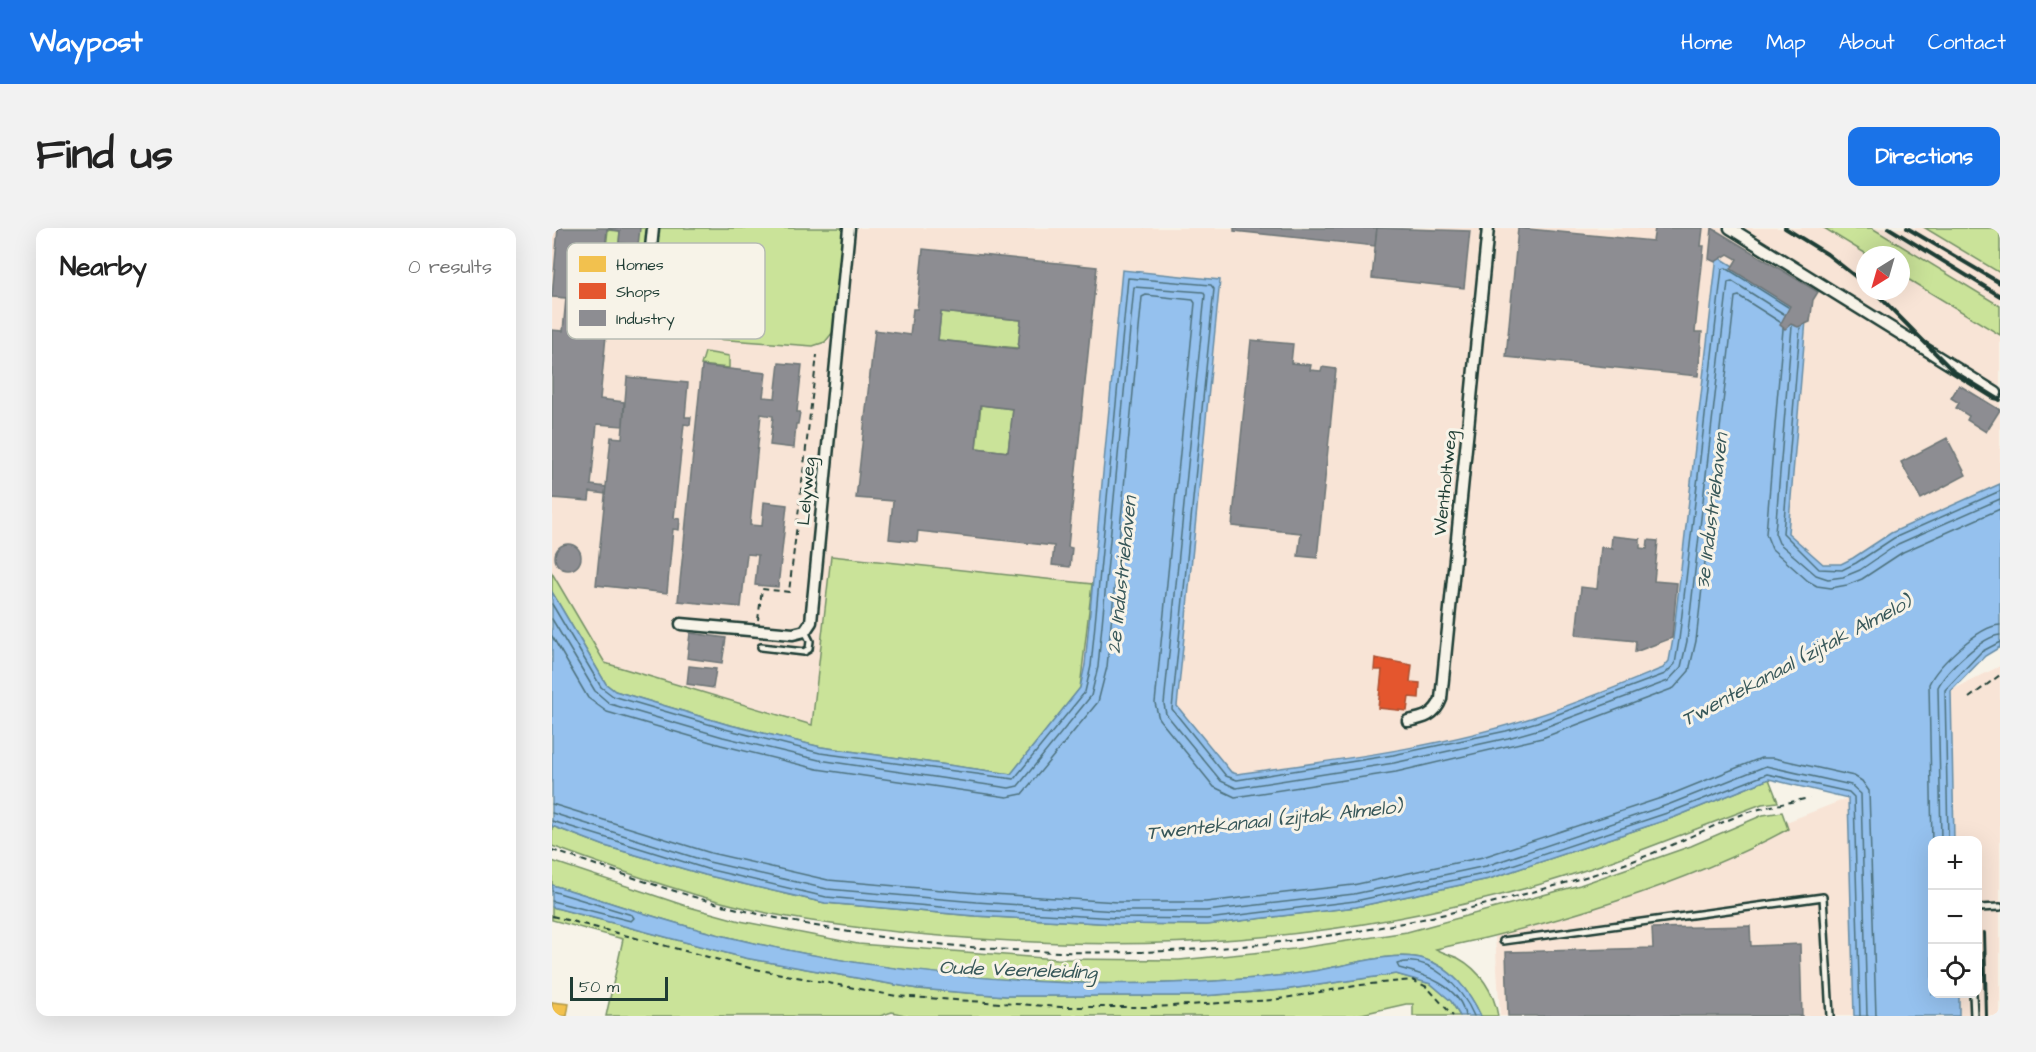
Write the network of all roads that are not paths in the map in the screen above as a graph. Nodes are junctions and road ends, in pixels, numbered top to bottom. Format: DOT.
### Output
graph roads {
  1 [pos="653,228"];
  2 [pos="849,228"];
  3 [pos="1488,228"];
  4 [pos="1730,228"];
  5 [pos="652,243"];
  6 [pos="1996,393"];
  7 [pos="681,624"];
  8 [pos="805,631"];
  9 [pos="761,647"];
  10 [pos="1408,721"];
  11 [pos="2000,907"];
  12 [pos="1982,908"];
  13 [pos="1503,941"];
  14 [pos="1973,998"];
  15 [pos="1830,1016"];
  16 [pos="1974,1016"];
  1 -- 5 [label="street"];
  2 -- 8 [label="street, Lelyweg"];
  3 -- 10 [label="street, Wentholtweg"];
  4 -- 6 [label="street"];
  7 -- 8 [label="street"];
  8 -- 9 [label="lane"];
  11 -- 12 [label="lane"];
  13 -- 15 [label="lane"];
  14 -- 16 [label="lane"];
}
